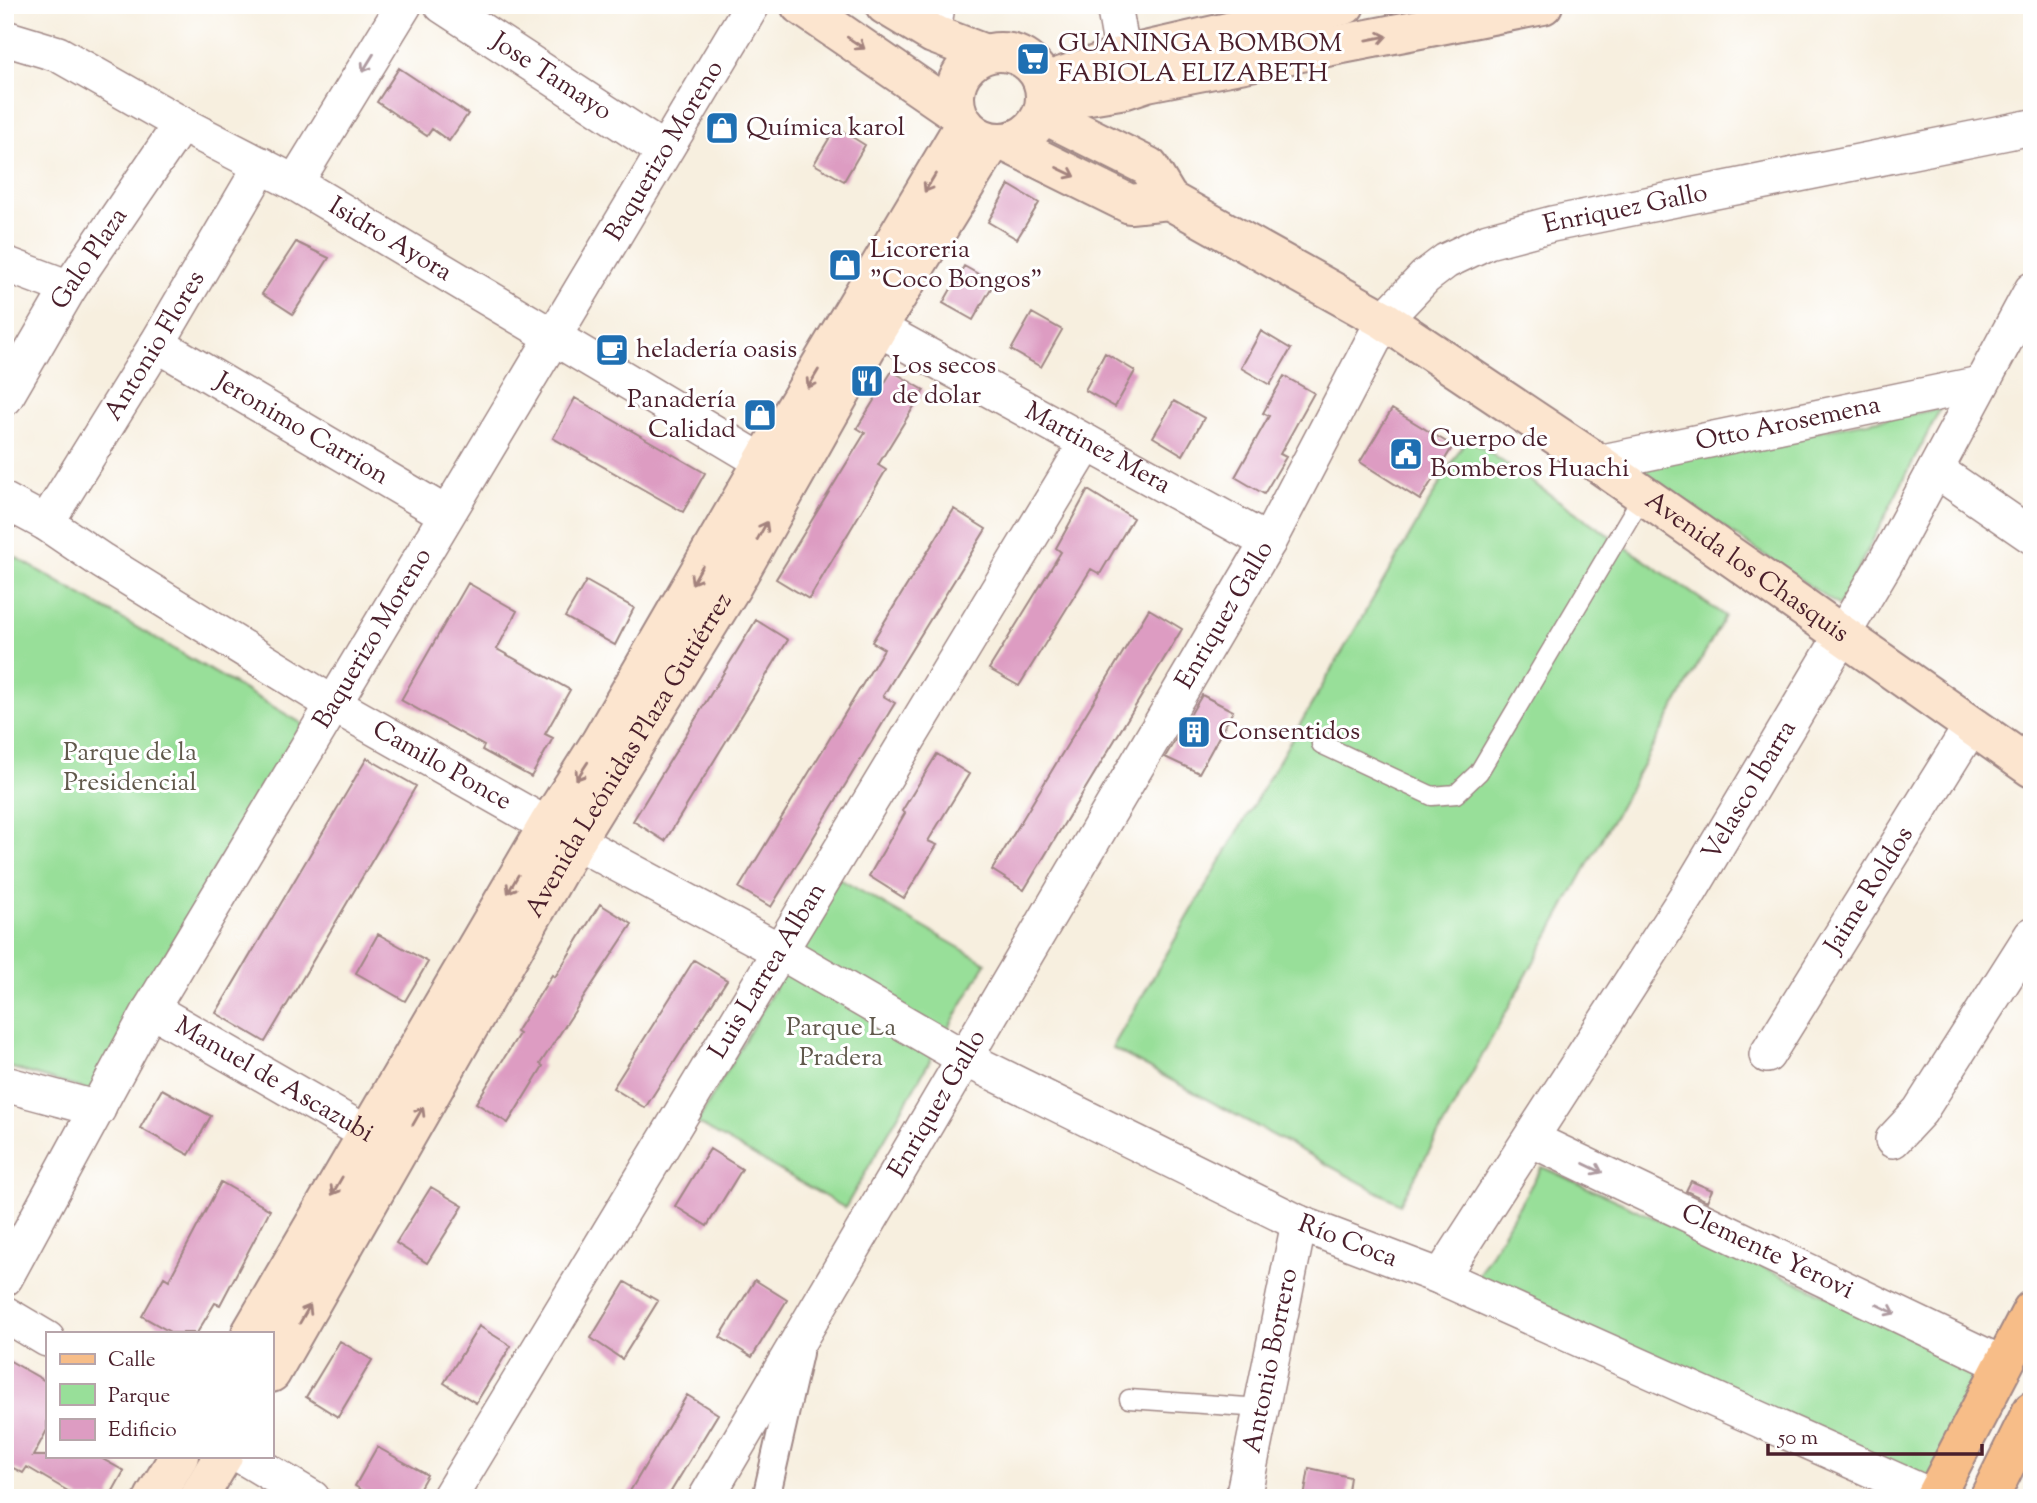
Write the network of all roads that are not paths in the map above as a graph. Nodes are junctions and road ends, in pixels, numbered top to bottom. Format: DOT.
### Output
graph roads {
  1 [pos="404,5"];
  2 [pos="442,5"];
  3 [pos="752,5"];
  4 [pos="800,5"];
  5 [pos="885,5"];
  6 [pos="1114,5"];
  7 [pos="1345,5"];
  8 [pos="1543,5"];
  9 [pos="935,20"];
  10 [pos="5,38"];
  11 [pos="985,54"];
  12 [pos="1124,73"];
  13 [pos="1044,99"];
  14 [pos="181,124"];
  15 [pos="2032,127"];
  16 [pos="980,130"];
  17 [pos="1113,148"];
  18 [pos="663,150"];
  19 [pos="262,165"];
  20 [pos="295,183"];
  21 [pos="1169,200"];
  22 [pos="5,264"];
  23 [pos="69,288"];
  24 [pos="2032,290"];
  25 [pos="1384,320"];
  26 [pos="865,321"];
  27 [pos="2022,330"];
  28 [pos="552,336"];
  29 [pos="157,345"];
  30 [pos="1980,384"];
  31 [pos="5,398"];
  32 [pos="1087,443"];
  33 [pos="763,462"];
  34 [pos="1598,463"];
  35 [pos="1936,470"];
  36 [pos="1643,495"];
  37 [pos="5,501"];
  38 [pos="446,514"];
  39 [pos="46,523"];
  40 [pos="2032,536"];
  41 [pos="1268,542"];
  42 [pos="1843,634"];
  43 [pos="333,704"];
  44 [pos="1972,725"];
  45 [pos="1321,744"];
  46 [pos="2032,768"];
  47 [pos="561,833"];
  48 [pos="2032,935"];
  49 [pos="778,950"];
  50 [pos="151,1009"];
  51 [pos="1767,1055"];
  52 [pos="966,1059"];
  53 [pos="5,1084"];
  54 [pos="98,1109"];
  55 [pos="1531,1139"];
  56 [pos="1893,1140"];
  57 [pos="383,1143"];
  58 [pos="1299,1223"];
  59 [pos="1441,1277"];
  60 [pos="5,1278"];
  61 [pos="2032,1310"];
  62 [pos="5,1314"];
  63 [pos="252,1332"];
  64 [pos="804,1332"];
  65 [pos="46,1338"];
  66 [pos="2004,1365"];
  67 [pos="273,1369"];
  68 [pos="1129,1399"];
  69 [pos="1262,1408"];
  70 [pos="2032,1411"];
  71 [pos="178,1458"];
  72 [pos="222,1458"];
  73 [pos="245,1458"];
  74 [pos="154,1498"];
  75 [pos="198,1498"];
  76 [pos="312,1498"];
  77 [pos="449,1498"];
  78 [pos="706,1498"];
  79 [pos="766,1498"];
  80 [pos="1243,1498"];
  81 [pos="1934,1498"];
  82 [pos="1989,1498"];
  1 -- 20 [label="street, one-way"];
  2 -- 18 [label="street, Jose Tamayo"];
  3 -- 18 [label="street, Baquerizo Moreno"];
  4 -- 16 [label="main road, one-way"];
  5 -- 9 [label="main road"];
  6 -- 12 [label="street"];
  7 -- 12 [label="main road"];
  12 -- 8 [label="main road, one-way"];
  9 -- 11 [label="main road"];
  10 -- 14 [label="street, Isidro Ayora"];
  11 -- 13 [label="main road"];
  11 -- 16 [label="main road"];
  12 -- 13 [label="main road"];
  12 -- 17 [label="main road"];
  13 -- 16 [label="main road"];
  13 -- 17 [label="main road, Avenida los Chasquis"];
  14 -- 19 [label="street, Isidro Ayora"];
  14 -- 23 [label="street, Galo Plaza"];
  15 -- 25 [label="street, Enriquez Gallo"];
  16 -- 21 [label="main road, one-way"];
  16 -- 26 [label="main road, Avenida Leónidas Plaza Gutiérrez"];
  17 -- 21 [label="main road, Avenida los Chasquis"];
  18 -- 28 [label="street, Baquerizo Moreno"];
  19 -- 20 [label="street, Isidro Ayora"];
  19 -- 29 [label="street, Antonio Flores"];
  20 -- 28 [label="street, Isidro Ayora"];
  21 -- 25 [label="main road, Avenida los Chasquis"];
  22 -- 23 [label="street"];
  23 -- 31 [label="street, Galo Plaza"];
  24 -- 27 [label="street, Velasco Ibarra"];
  25 -- 34 [label="main road, Avenida los Chasquis"];
  25 -- 41 [label="street, Enriquez Gallo"];
  26 -- 32 [label="street, Martinez Mera"];
  26 -- 33 [label="main road, Avenida Leónidas Plaza Gutiérrez, one-way"];
  47 -- 26 [label="main road, Avenida Leónidas Plaza Gutiérrez, one-way"];
  27 -- 30 [label="street, Velasco Ibarra"];
  28 -- 33 [label="street, Isidro Ayora"];
  28 -- 38 [label="street, Baquerizo Moreno"];
  29 -- 38 [label="street, Jeronimo Carrion"];
  29 -- 39 [label="street, Antonio Flores"];
  30 -- 34 [label="street, Otto Arosemena"];
  30 -- 35 [label="street, Velasco Ibarra"];
  32 -- 41 [label="street, Martinez Mera"];
  32 -- 49 [label="street, Luis Larrea Alban"];
  33 -- 47 [label="main road, Avenida Leónidas Plaza Gutiérrez, one-way"];
  34 -- 36 [label="main road, Avenida los Chasquis"];
  35 -- 40 [label="street"];
  35 -- 42 [label="street, Velasco Ibarra"];
  36 -- 42 [label="main road, Avenida los Chasquis"];
  36 -- 45 [label="lane"];
  37 -- 39 [label="street, Camilo Ponce"];
  38 -- 43 [label="street, Baquerizo Moreno"];
  39 -- 43 [label="street, Camilo Ponce"];
  41 -- 52 [label="street, Enriquez Gallo"];
  42 -- 44 [label="main road, Avenida los Chasquis"];
  42 -- 55 [label="street, Velasco Ibarra"];
  43 -- 47 [label="street, Camilo Ponce"];
  43 -- 50 [label="street, Baquerizo Moreno"];
  44 -- 46 [label="main road, Avenida los Chasquis"];
  44 -- 51 [label="street, Jaime Roldos"];
  47 -- 49 [label="street, Camilo Ponce"];
  47 -- 57 [label="main road, Avenida Leónidas Plaza Gutiérrez"];
  48 -- 56 [label="street"];
  49 -- 52 [label="street, Río Coca"];
  49 -- 77 [label="street, Luis Larrea Alban"];
  50 -- 54 [label="street, Baquerizo Moreno"];
  50 -- 57 [label="street, Manuel de Ascazubi"];
  52 -- 58 [label="street, Río Coca"];
  52 -- 64 [label="street, Enriquez Gallo"];
  53 -- 54 [label="street"];
  54 -- 60 [label="street, Baquerizo Moreno"];
  55 -- 59 [label="street, Velasco Ibarra"];
  55 -- 66 [label="street, Clemente Yerovi, one-way"];
  57 -- 63 [label="main road, Avenida Leónidas Plaza Gutiérrez, one-way"];
  67 -- 57 [label="main road, Avenida Leónidas Plaza Gutiérrez, one-way"];
  58 -- 59 [label="street, Río Coca"];
  58 -- 69 [label="street, Antonio Borrero"];
  59 -- 81 [label="street, Río Coca"];
  61 -- 66 [label="main road"];
  62 -- 65 [label="street"];
  64 -- 78 [label="street, Enriquez Gallo"];
  64 -- 79 [label="street"];
  66 -- 81 [label="main road"];
  68 -- 69 [label="lane"];
  69 -- 80 [label="street, Antonio Borrero"];
  70 -- 82 [label="main road"];
  71 -- 74 [label="main road"];
  72 -- 75 [label="main road"];
  73 -- 76 [label="street"];
}
